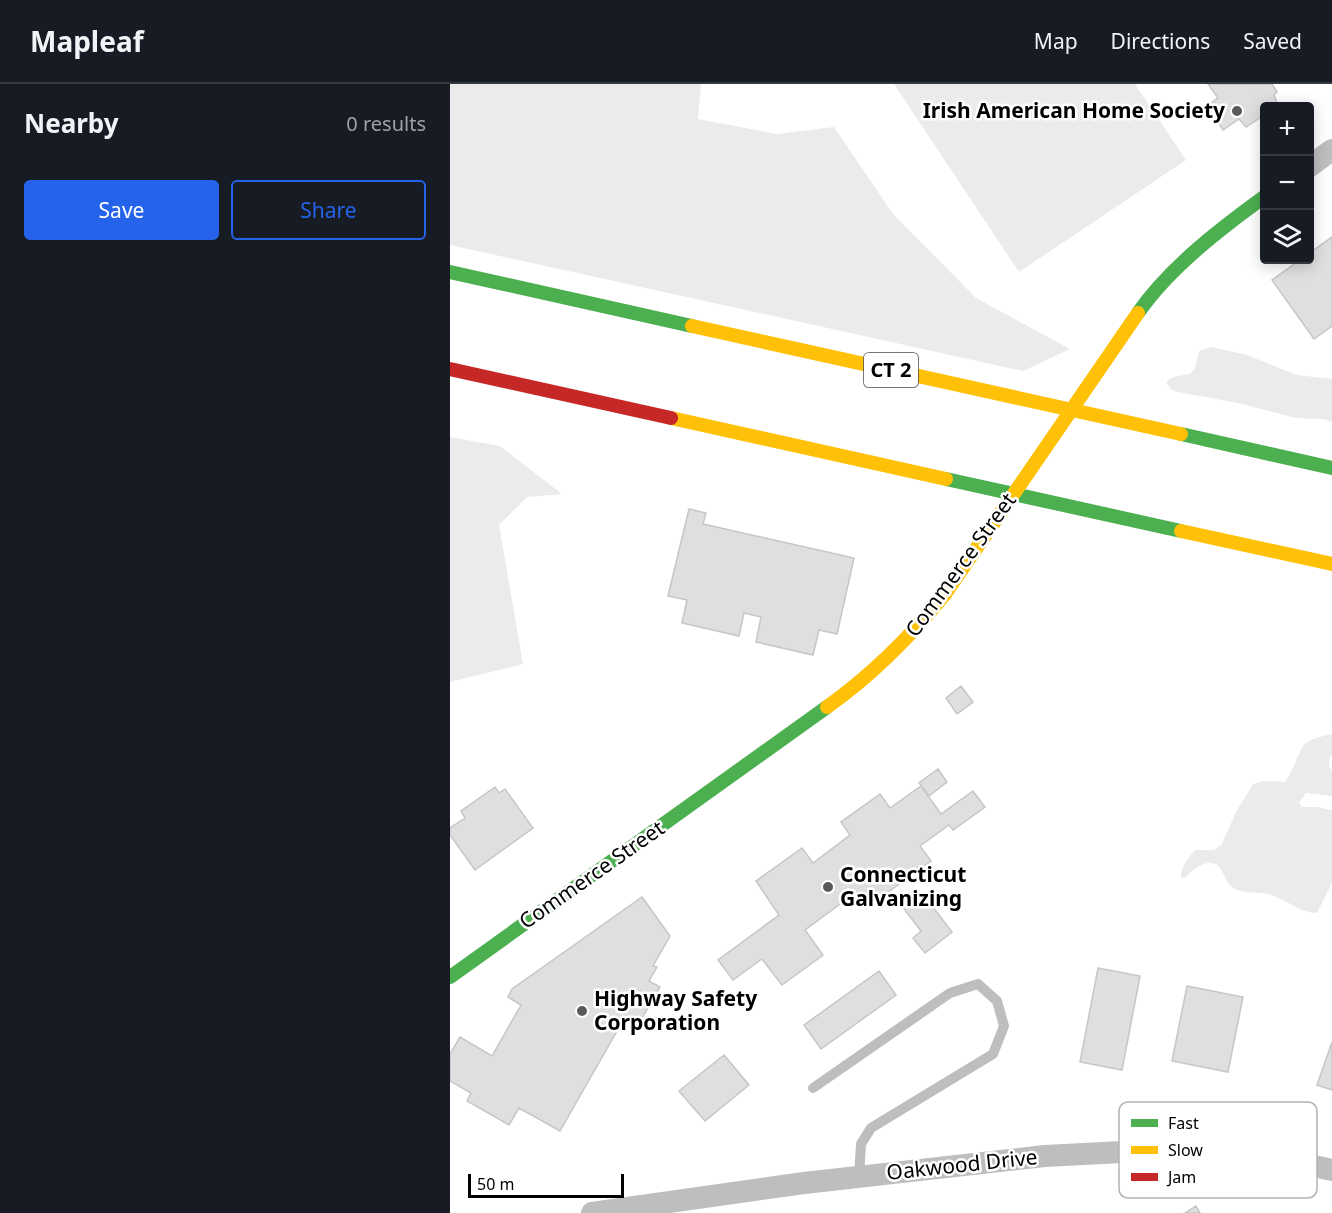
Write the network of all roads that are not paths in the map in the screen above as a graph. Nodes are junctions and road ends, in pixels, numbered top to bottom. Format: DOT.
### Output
graph roads {
  1 [pos="1332,150"];
  2 [pos="1314,163"];
  3 [pos="1260,200"];
  4 [pos="450,272"];
  5 [pos="450,369"];
  6 [pos="1332,468"];
  7 [pos="1332,564"];
  8 [pos="450,977"];
  9 [pos="813,1088"];
  10 [pos="1119,1152"];
  11 [pos="1317,1167"];
  12 [pos="1332,1170"];
  13 [pos="859,1177"];
  14 [pos="592,1213"];
  1 -- 2 [label="street"];
  3 -- 8 [label="main road, Commerce Street"];
  4 -- 6 [label="main road, CT 2"];
  5 -- 7 [label="main road"];
  9 -- 13 [label="lane"];
  10 -- 13 [label="street, Oakwood Drive"];
  11 -- 12 [label="street, Oakwood Drive"];
  13 -- 14 [label="street, Oakwood Drive"];
}
